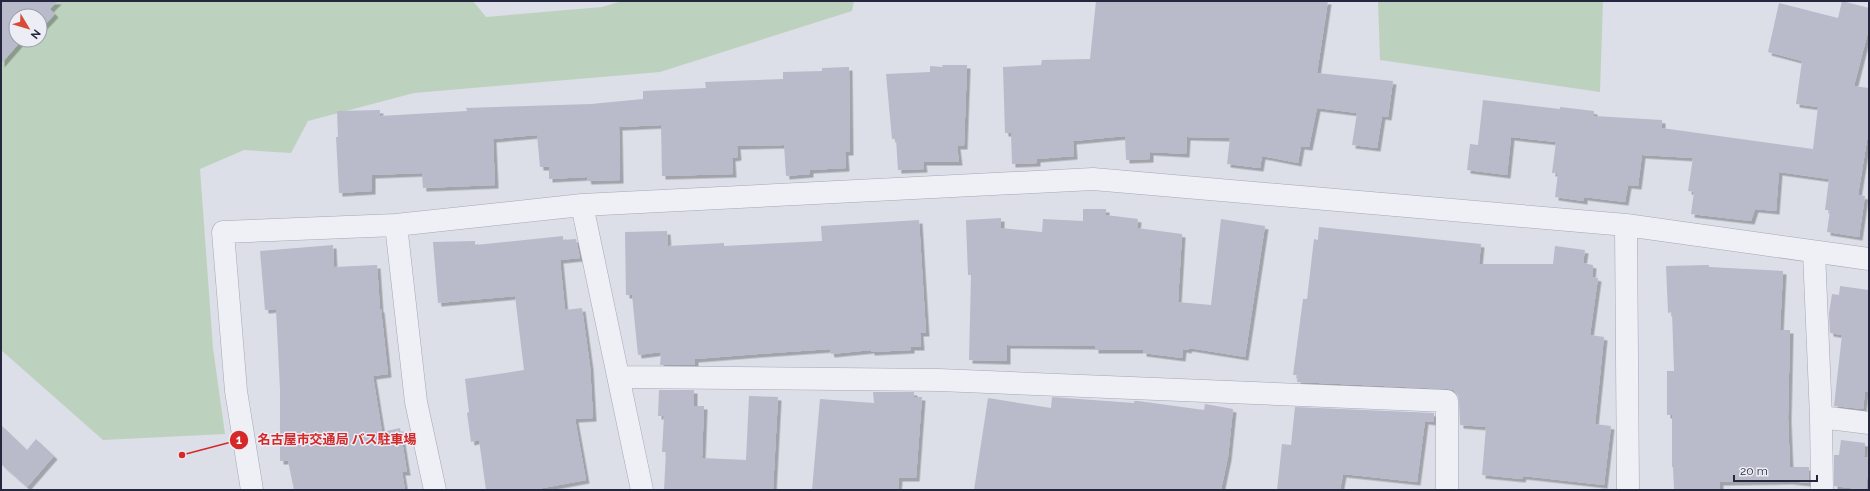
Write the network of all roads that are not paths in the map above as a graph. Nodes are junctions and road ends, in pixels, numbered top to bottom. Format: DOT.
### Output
graph roads {
  1 [pos="582,205"];
  2 [pos="396,225"];
  3 [pos="1626,225"];
  4 [pos="1814,252"];
  5 [pos="1869,259"];
  6 [pos="619,377"];
  7 [pos="1821,417"];
  8 [pos="1869,423"];
  9 [pos="252,490"];
  10 [pos="435,490"];
  11 [pos="642,490"];
  12 [pos="1448,490"];
  13 [pos="1628,490"];
  14 [pos="1822,490"];
  1 -- 2 [label="street"];
  1 -- 3 [label="street"];
  1 -- 6 [label="street"];
  2 -- 9 [label="street"];
  2 -- 10 [label="street"];
  3 -- 4 [label="street"];
  3 -- 13 [label="street"];
  4 -- 5 [label="street"];
  4 -- 7 [label="street"];
  6 -- 11 [label="street"];
  6 -- 12 [label="street"];
  7 -- 8 [label="street"];
  7 -- 14 [label="street"];
}
